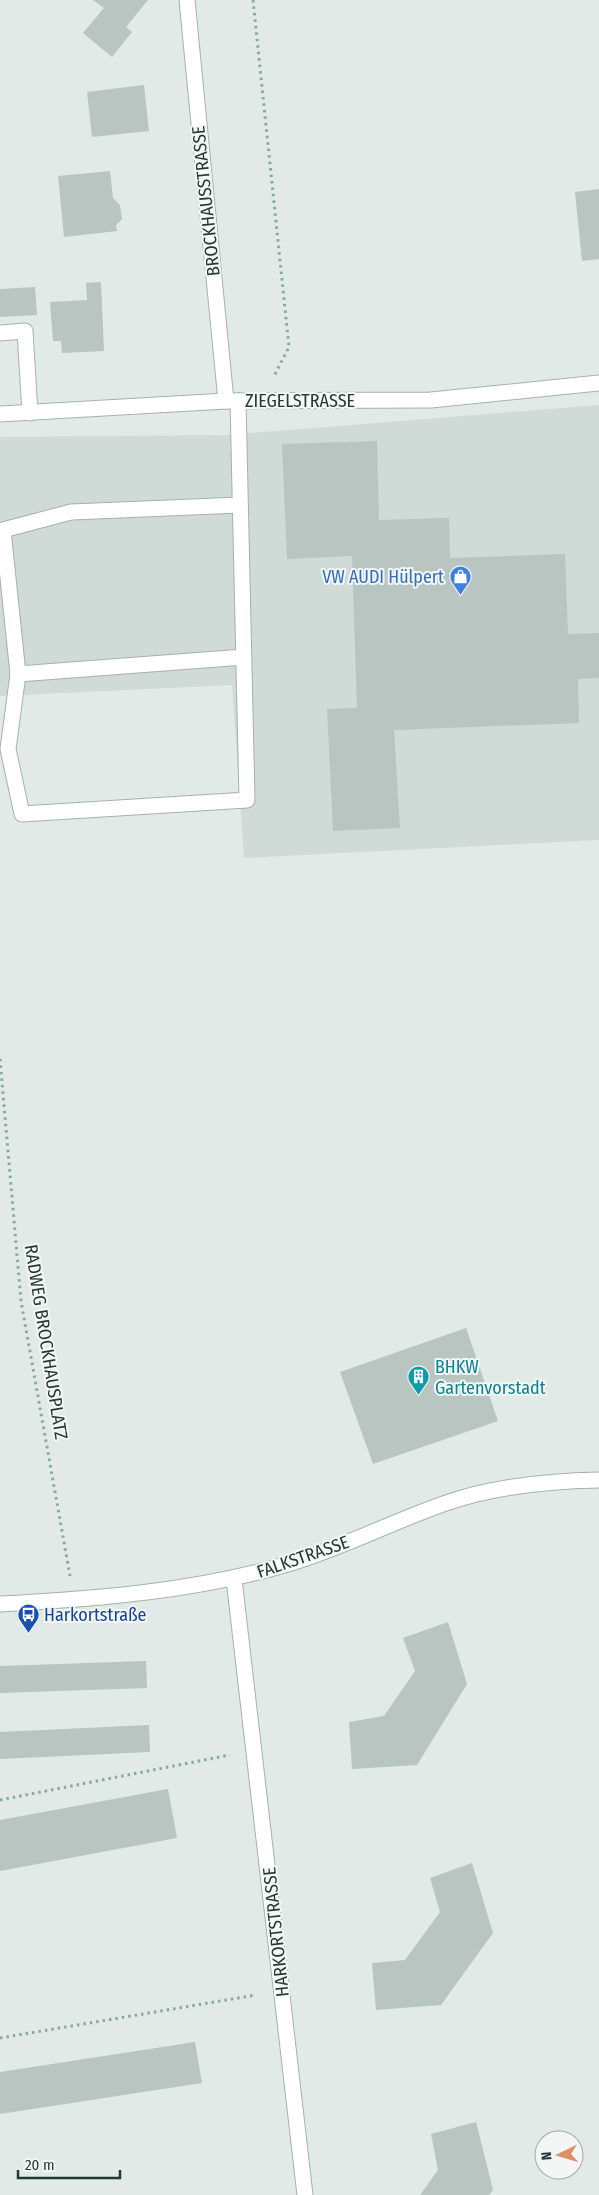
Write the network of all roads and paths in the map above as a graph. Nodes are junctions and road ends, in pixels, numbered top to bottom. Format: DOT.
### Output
graph roads {
  1 [pos="187,0"];
  2 [pos="253,0"];
  3 [pos="0,333"];
  4 [pos="599,384"];
  5 [pos="232,401"];
  6 [pos="262,401"];
  7 [pos="30,413"];
  8 [pos="0,414"];
  9 [pos="240,505"];
  10 [pos="244,657"];
  11 [pos="18,674"];
  12 [pos="0,1059"];
  13 [pos="599,1480"];
  14 [pos="234,1579"];
  15 [pos="74,1598"];
  16 [pos="0,1604"];
  17 [pos="255,1750"];
  18 [pos="0,1800"];
  19 [pos="282,1990"];
  20 [pos="0,2038"];
  21 [pos="305,2195"];
  1 -- 5 [label="street, BROCKHAUSSTRASSE"];
  2 -- 6 [label="path"];
  3 -- 7 [label="street"];
  4 -- 6 [label="street, ZIEGELSTRASSE"];
  5 -- 6 [label="street, ZIEGELSTRASSE"];
  5 -- 7 [label="street, ZIEGELSTRASSE"];
  5 -- 9 [label="street, BROCKHAUSSTRASSE"];
  7 -- 8 [label="street, ZIEGELSTRASSE"];
  9 -- 10 [label="street, BROCKHAUSSTRASSE"];
  9 -- 11 [label="street"];
  10 -- 11 [label="street"];
  10 -- 11 [label="street, BROCKHAUSSTRASSE"];
  12 -- 15 [label="path, RADWEG BROCKHAUSPLATZ"];
  13 -- 14 [label="street, FALKSTRASSE"];
  14 -- 15 [label="street, FALKSTRASSE"];
  14 -- 17 [label="street, HARKORTSTRASSE"];
  15 -- 16 [label="street, FALKSTRASSE"];
  17 -- 18 [label="path"];
  17 -- 19 [label="street, HARKORTSTRASSE"];
  19 -- 20 [label="path"];
  19 -- 21 [label="street, HARKORTSTRASSE"];
}
